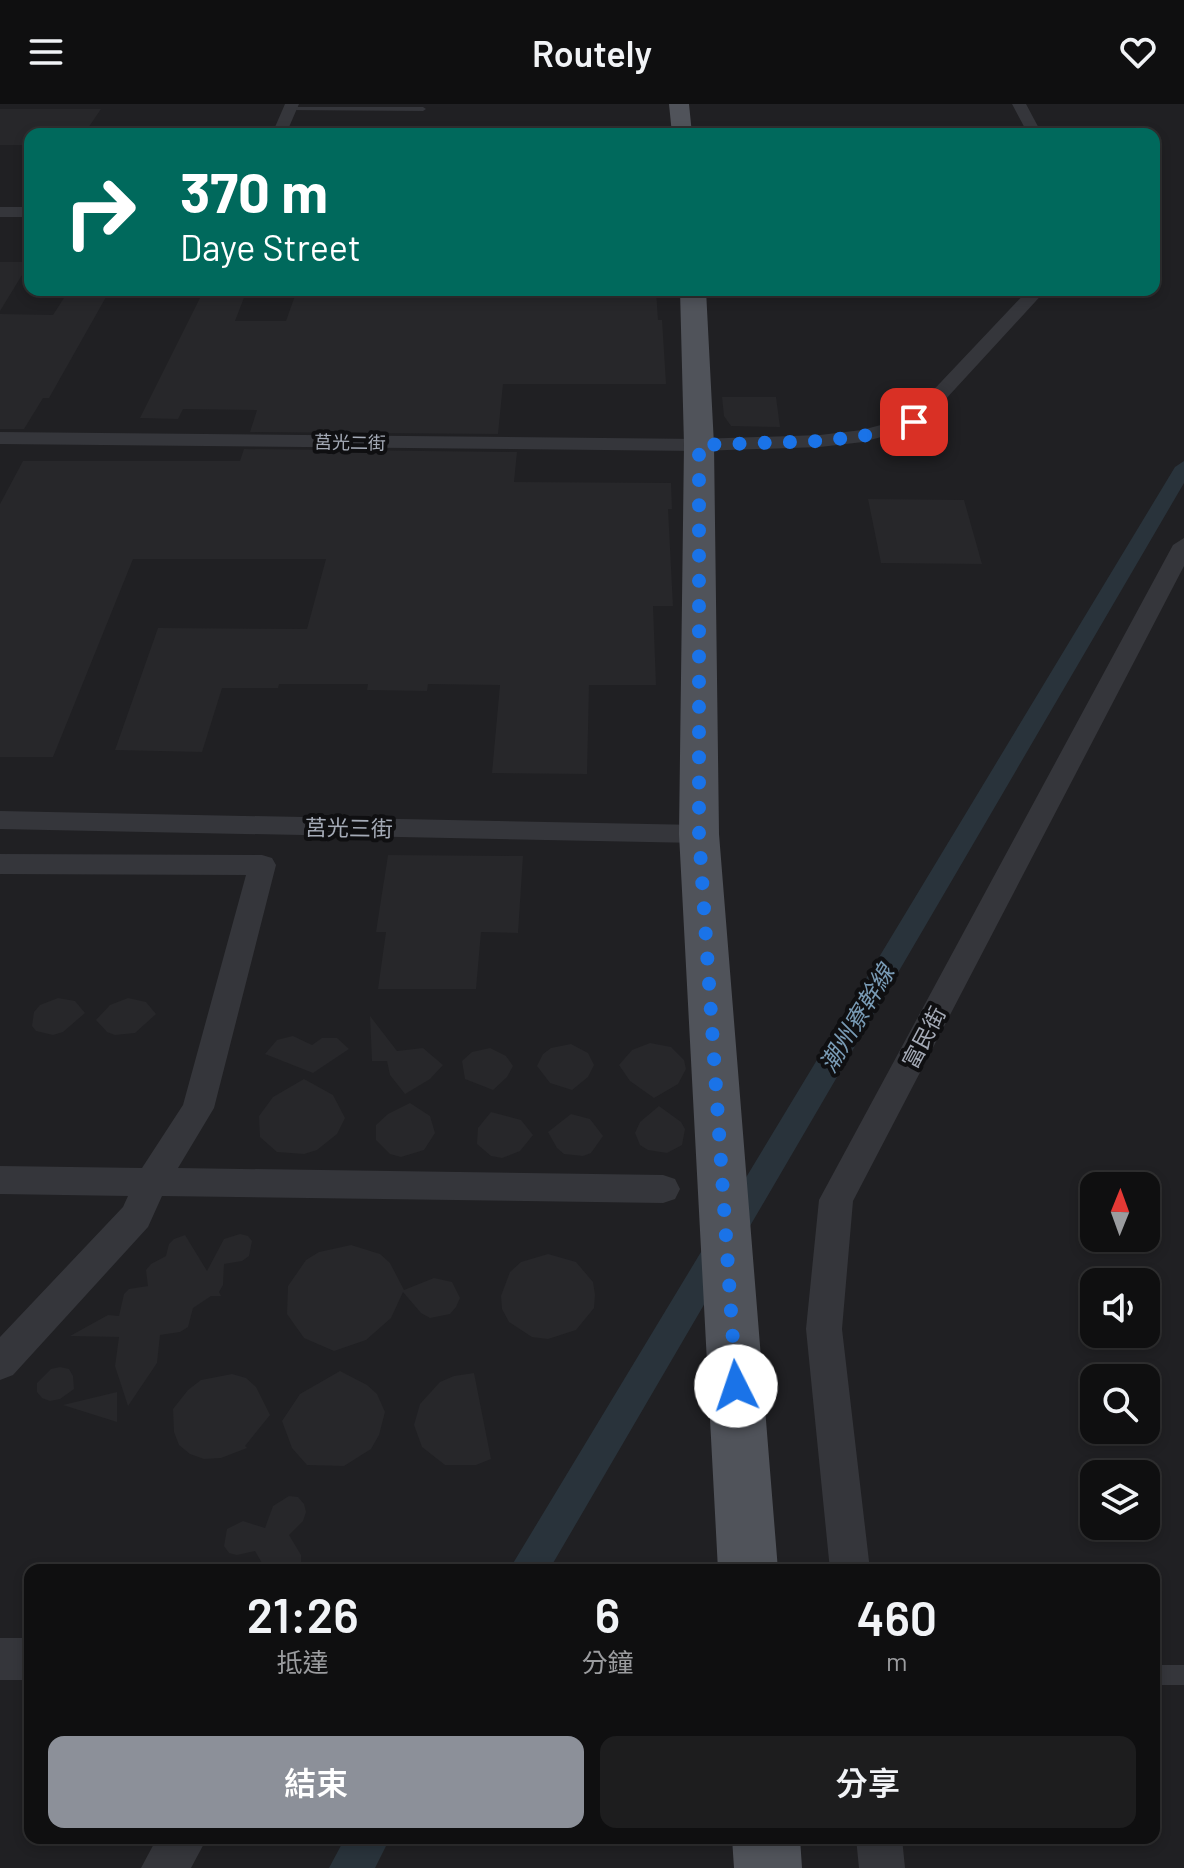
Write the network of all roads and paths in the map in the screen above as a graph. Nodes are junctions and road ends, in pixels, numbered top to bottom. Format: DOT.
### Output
graph roads {
  1 [pos="679,104"];
  2 [pos="1019,104"];
  3 [pos="290,106"];
  4 [pos="423,109"];
  5 [pos="281,128"];
  6 [pos="681,128"];
  7 [pos="1032,128"];
  8 [pos="0,212"];
  9 [pos="24,212"];
  10 [pos="693,296"];
  11 [pos="1031,296"];
  12 [pos="0,438"];
  13 [pos="699,445"];
  14 [pos="1184,545"];
  15 [pos="0,820"];
  16 [pos="699,834"];
  17 [pos="0,864"];
  18 [pos="0,1180"];
  19 [pos="152,1181"];
  20 [pos="663,1189"];
  21 [pos="0,1363"];
  22 [pos="748,1564"];
  23 [pos="849,1564"];
  24 [pos="0,1659"];
  25 [pos="24,1659"];
  26 [pos="1160,1675"];
  27 [pos="1184,1675"];
  28 [pos="180,1844"];
  29 [pos="766,1844"];
  30 [pos="880,1844"];
  31 [pos="164,1868"];
  32 [pos="768,1868"];
  33 [pos="882,1868"];
  1 -- 6 [label="main road"];
  2 -- 7 [label="street"];
  3 -- 4 [label="lane"];
  3 -- 5 [label="street"];
  8 -- 9 [label="street"];
  10 -- 13 [label="main road"];
  11 -- 13 [label="street, 莒光二街"];
  12 -- 13 [label="street, 莒光二街"];
  13 -- 16 [label="main road"];
  14 -- 23 [label="street, 富民街"];
  15 -- 16 [label="street, 莒光三街"];
  16 -- 22 [label="main road"];
  17 -- 19 [label="street"];
  18 -- 19 [label="street"];
  19 -- 20 [label="street"];
  19 -- 21 [label="street"];
  24 -- 25 [label="street"];
  26 -- 27 [label="lane"];
  28 -- 31 [label="street"];
  29 -- 32 [label="main road"];
  30 -- 33 [label="street"];
}
